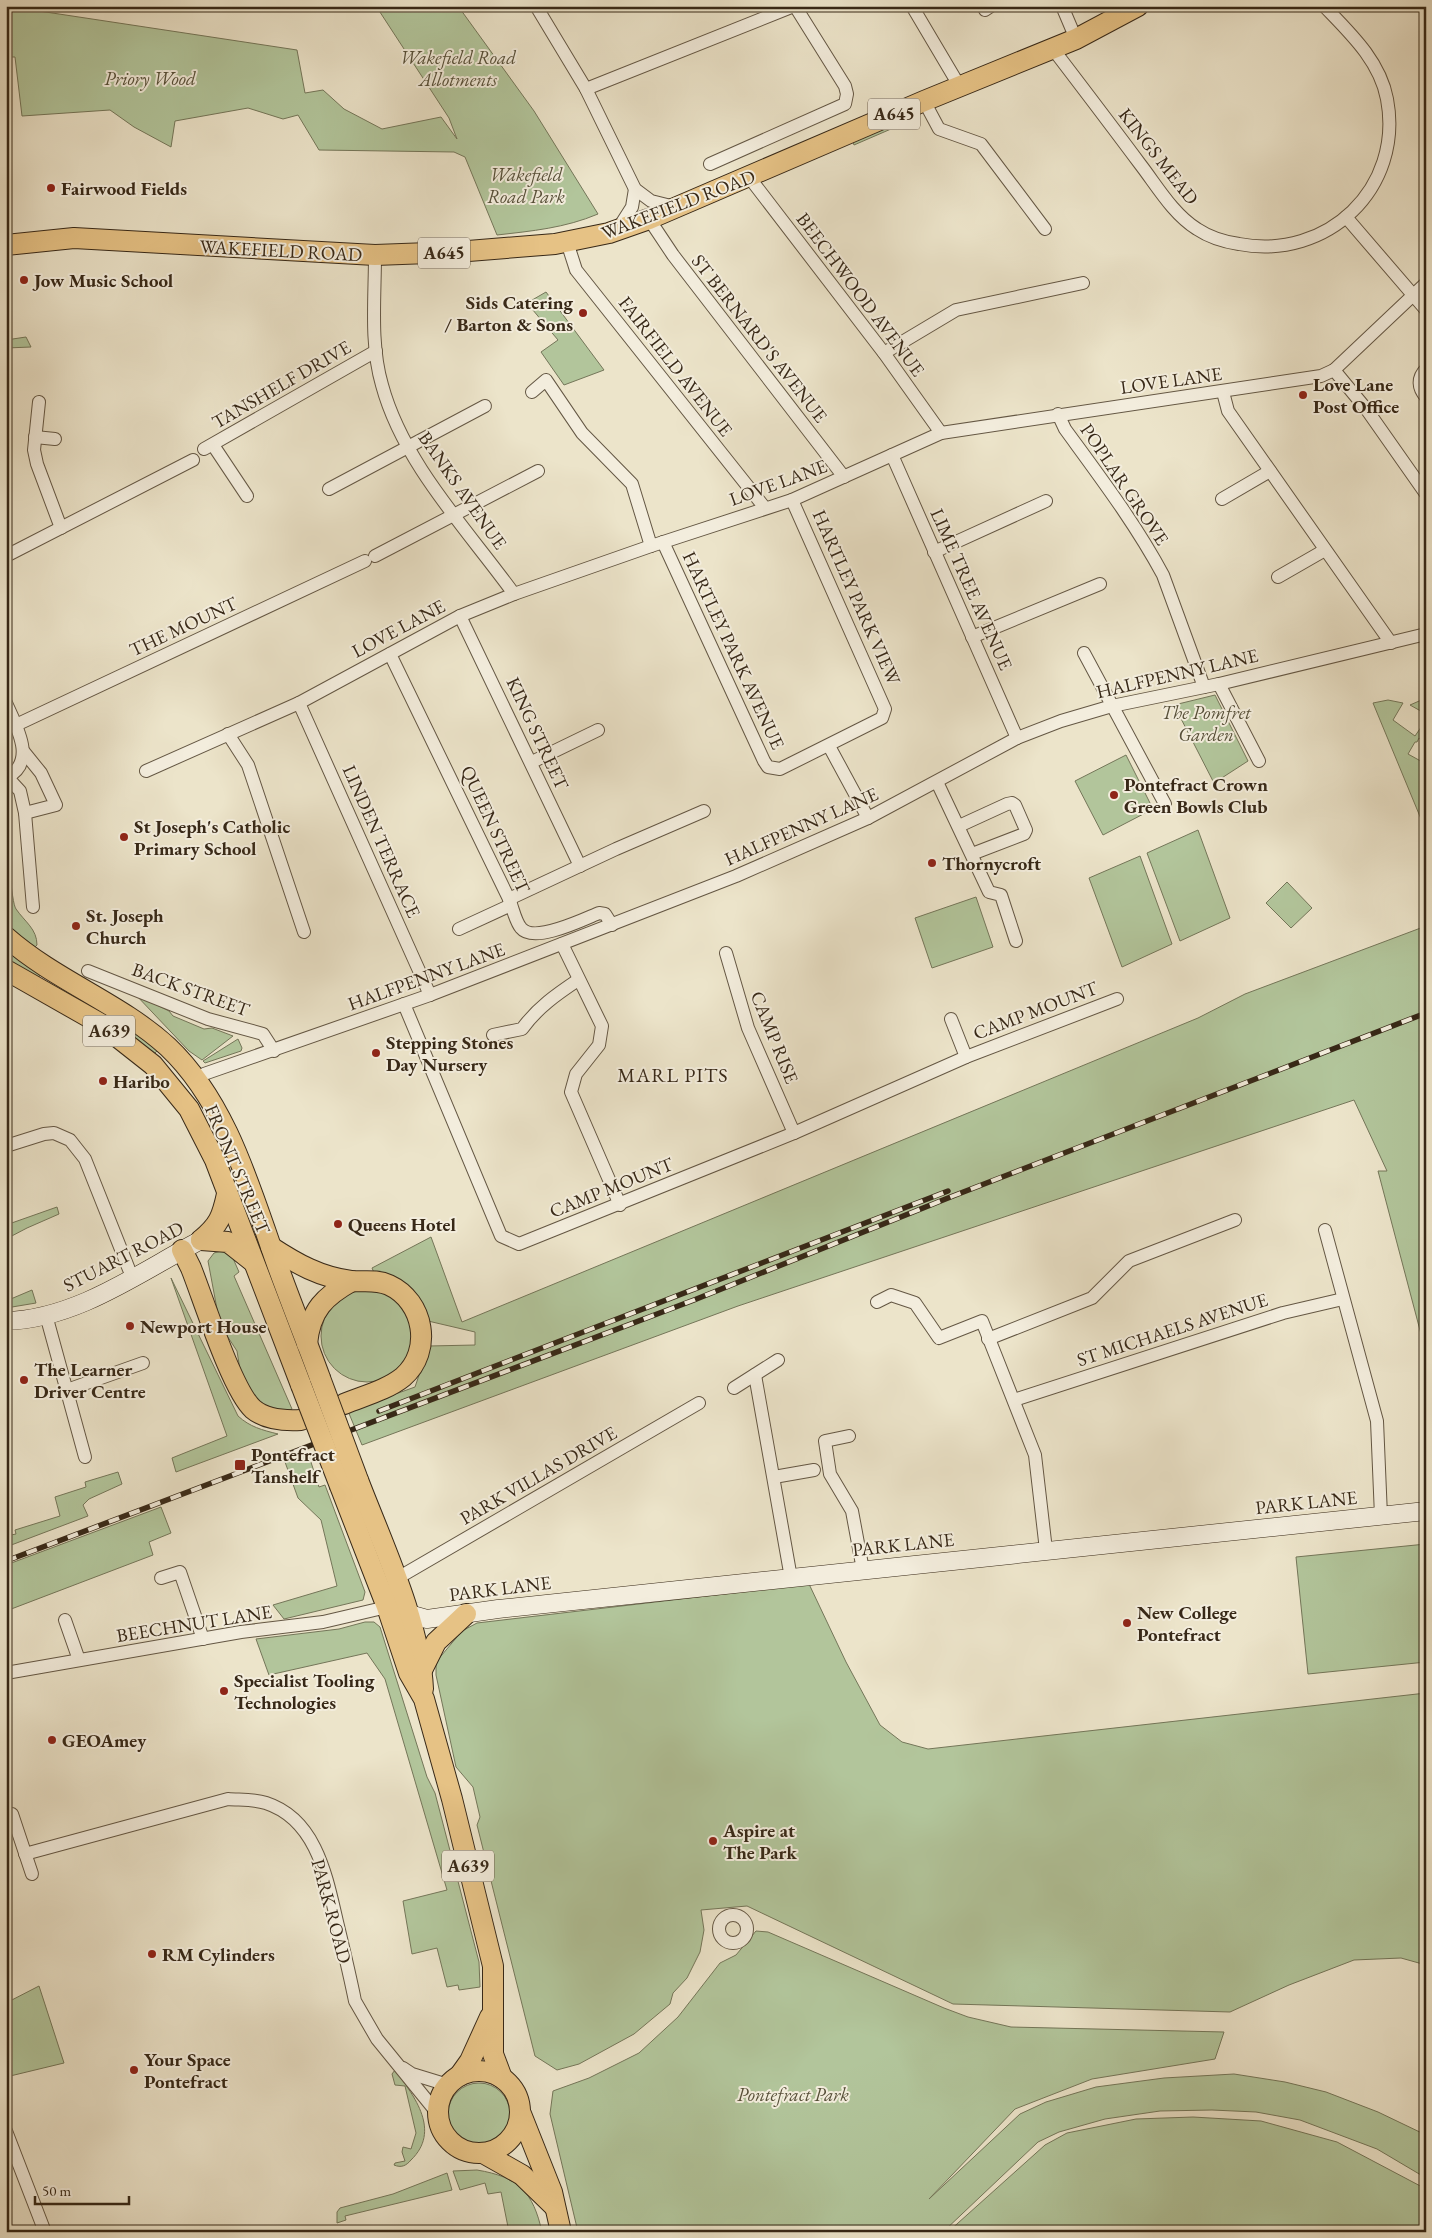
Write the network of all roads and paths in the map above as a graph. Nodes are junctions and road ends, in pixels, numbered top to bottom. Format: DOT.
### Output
graph roads {
  1 [pos="536,6"];
  2 [pos="794,6"];
  3 [pos="912,6"];
  4 [pos="1062,6"];
  5 [pos="1138,6"];
  6 [pos="1324,6"];
  7 [pos="1076,39"];
  8 [pos="1053,49"];
  9 [pos="960,87"];
  10 [pos="586,89"];
  11 [pos="924,101"];
  12 [pos="710,164"];
  13 [pos="749,178"];
  14 [pos="635,189"];
  15 [pos="677,207"];
  16 [pos="1346,217"];
  17 [pos="649,219"];
  18 [pos="1045,229"];
  19 [pos="617,230"];
  20 [pos="567,242"];
  21 [pos="6,245"];
  22 [pos="375,255"];
  23 [pos="1083,283"];
  24 [pos="1426,284"];
  25 [pos="1414,295"];
  26 [pos="1426,310"];
  27 [pos="376,351"];
  28 [pos="884,353"];
  29 [pos="1426,369"];
  30 [pos="1334,370"];
  31 [pos="532,392"];
  32 [pos="1223,392"];
  33 [pos="1424,396"];
  34 [pos="39,402"];
  35 [pos="484,406"];
  36 [pos="1058,414"];
  37 [pos="942,433"];
  38 [pos="35,437"];
  39 [pos="56,439"];
  40 [pos="406,447"];
  41 [pos="892,455"];
  42 [pos="193,460"];
  43 [pos="538,471"];
  44 [pos="1270,471"];
  45 [pos="844,477"];
  46 [pos="328,489"];
  47 [pos="1426,494"];
  48 [pos="247,496"];
  49 [pos="1222,499"];
  50 [pos="792,500"];
  51 [pos="1046,501"];
  52 [pos="765,508"];
  53 [pos="455,514"];
  54 [pos="61,528"];
  55 [pos="664,542"];
  56 [pos="651,546"];
  57 [pos="1325,550"];
  58 [pos="934,552"];
  59 [pos="6,556"];
  60 [pos="1278,577"];
  61 [pos="1100,584"];
  62 [pos="514,594"];
  63 [pos="460,616"];
  64 [pos="1426,634"];
  65 [pos="972,637"];
  66 [pos="1391,643"];
  67 [pos="1084,653"];
  68 [pos="390,654"];
  69 [pos="1219,684"];
  70 [pos="1204,687"];
  71 [pos="299,702"];
  72 [pos="6,703"];
  73 [pos="1112,706"];
  74 [pos="16,725"];
  75 [pos="598,730"];
  76 [pos="228,734"];
  77 [pos="1017,738"];
  78 [pos="829,746"];
  79 [pos="24,752"];
  80 [pos="1259,761"];
  81 [pos="532,762"];
  82 [pos="146,771"];
  83 [pos="7,778"];
  84 [pos="937,782"];
  85 [pos="1165,804"];
  86 [pos="704,811"];
  87 [pos="25,813"];
  88 [pos="868,818"];
  89 [pos="959,826"];
  90 [pos="972,854"];
  91 [pos="580,866"];
  92 [pos="510,902"];
  93 [pos="34,907"];
  94 [pos="612,925"];
  95 [pos="459,929"];
  96 [pos="304,932"];
  97 [pos="6,938"];
  98 [pos="1016,941"];
  99 [pos="562,944"];
  100 [pos="726,954"];
  101 [pos="88,970"];
  102 [pos="8,972"];
  103 [pos="578,980"];
  104 [pos="430,995"];
  105 [pos="1117,999"];
  106 [pos="404,1004"];
  107 [pos="951,1019"];
  108 [pos="493,1035"];
  109 [pos="274,1051"];
  110 [pos="966,1056"];
  111 [pos="163,1076"];
  112 [pos="196,1078"];
  113 [pos="189,1109"];
  114 [pos="794,1133"];
  115 [pos="6,1146"];
  116 [pos="227,1194"];
  117 [pos="620,1204"];
  118 [pos="1235,1220"];
  119 [pos="1325,1230"];
  120 [pos="201,1240"];
  121 [pos="271,1247"];
  122 [pos="182,1250"];
  123 [pos="254,1263"];
  124 [pos="132,1277"];
  125 [pos="352,1281"];
  126 [pos="1343,1298"];
  127 [pos="877,1302"];
  128 [pos="46,1315"];
  129 [pos="6,1321"];
  130 [pos="988,1338"];
  131 [pos="307,1344"];
  132 [pos="778,1360"];
  133 [pos="143,1363"];
  134 [pos="755,1375"];
  135 [pos="734,1388"];
  136 [pos="67,1390"];
  137 [pos="1014,1400"];
  138 [pos="699,1403"];
  139 [pos="344,1404"];
  140 [pos="301,1420"];
  141 [pos="849,1436"];
  142 [pos="85,1457"];
  143 [pos="814,1470"];
  144 [pos="774,1477"];
  145 [pos="349,1483"];
  146 [pos="1426,1511"];
  147 [pos="1381,1516"];
  148 [pos="1046,1550"];
  149 [pos="863,1570"];
  150 [pos="161,1578"];
  151 [pos="791,1578"];
  152 [pos="397,1584"];
  153 [pos="387,1607"];
  154 [pos="459,1615"];
  155 [pos="409,1616"];
  156 [pos="65,1620"];
  157 [pos="203,1639"];
  158 [pos="79,1660"];
  159 [pos="422,1670"];
  160 [pos="6,1673"];
  161 [pos="424,1699"];
  162 [pos="12,1814"];
  163 [pos="26,1854"];
  164 [pos="32,1874"];
  165 [pos="495,2004"];
  166 [pos="399,2065"];
  167 [pos="502,2078"];
  168 [pos="454,2080"];
  169 [pos="438,2114"];
  170 [pos="521,2114"];
  171 [pos="6,2131"];
  172 [pos="483,2154"];
  173 [pos="554,2206"];
  174 [pos="45,2232"];
  175 [pos="561,2232"];
  1 -- 10 [label="street"];
  2 -- 10 [label="street"];
  2 -- 12 [label="street"];
  3 -- 9 [label="street"];
  4 -- 7 [label="street"];
  5 -- 7 [label="main road, WAKEFIELD ROAD / A645"];
  6 -- 16 [label="street, KINGS MEAD"];
  7 -- 8 [label="main road, WAKEFIELD ROAD / A645"];
  8 -- 9 [label="main road, WAKEFIELD ROAD / A645"];
  8 -- 16 [label="street, KINGS MEAD"];
  9 -- 11 [label="main road, WAKEFIELD ROAD / A645"];
  10 -- 14 [label="street"];
  11 -- 13 [label="main road, WAKEFIELD ROAD / A645"];
  11 -- 18 [label="street"];
  13 -- 15 [label="main road, WAKEFIELD ROAD / A645"];
  13 -- 28 [label="street, BEECHWOOD AVENUE"];
  14 -- 15 [label="street"];
  14 -- 19 [label="street"];
  15 -- 17 [label="main road, WAKEFIELD ROAD / A645"];
  16 -- 25 [label="street"];
  17 -- 19 [label="main road, WAKEFIELD ROAD / A645"];
  17 -- 45 [label="street, ST BERNARD'S AVENUE"];
  19 -- 20 [label="main road, WAKEFIELD ROAD / A645"];
  20 -- 22 [label="main road, WAKEFIELD ROAD / A645"];
  20 -- 52 [label="street, FAIRFIELD AVENUE"];
  21 -- 22 [label="main road, WAKEFIELD ROAD / A645"];
  22 -- 27 [label="street, BANKS AVENUE"];
  23 -- 28 [label="street"];
  24 -- 25 [label="street, LOVE LANE"];
  25 -- 26 [label="street"];
  25 -- 30 [label="street, LOVE LANE"];
  27 -- 40 [label="street, BANKS AVENUE"];
  27 -- 48 [label="street, TANSHELF DRIVE"];
  28 -- 37 [label="street, BEECHWOOD AVENUE"];
  29 -- 33 [label="street"];
  30 -- 32 [label="street, LOVE LANE"];
  30 -- 47 [label="street"];
  31 -- 56 [label="street"];
  32 -- 36 [label="street, LOVE LANE"];
  32 -- 44 [label="street"];
  34 -- 38 [label="street"];
  35 -- 40 [label="street"];
  36 -- 37 [label="street, LOVE LANE"];
  36 -- 70 [label="street, POPLAR GROVE"];
  37 -- 41 [label="street, LOVE LANE"];
  38 -- 39 [label="street"];
  38 -- 54 [label="street"];
  40 -- 46 [label="street"];
  40 -- 53 [label="street, BANKS AVENUE"];
  41 -- 45 [label="street, LOVE LANE"];
  41 -- 58 [label="street, LIME TREE AVENUE"];
  42 -- 54 [label="street"];
  43 -- 53 [label="street, THE MOUNT"];
  44 -- 49 [label="street"];
  44 -- 57 [label="street"];
  45 -- 50 [label="street, LOVE LANE"];
  50 -- 52 [label="street, LOVE LANE"];
  50 -- 78 [label="street, HARTLEY PARK VIEW"];
  51 -- 58 [label="street"];
  52 -- 55 [label="street, LOVE LANE"];
  53 -- 62 [label="street, BANKS AVENUE"];
  53 -- 74 [label="street, THE MOUNT"];
  54 -- 59 [label="street"];
  55 -- 56 [label="street, LOVE LANE"];
  55 -- 78 [label="street, HARTLEY PARK AVENUE"];
  56 -- 62 [label="street, LOVE LANE"];
  57 -- 60 [label="street"];
  57 -- 66 [label="street"];
  58 -- 65 [label="street, LIME TREE AVENUE"];
  61 -- 65 [label="street"];
  62 -- 63 [label="street, LOVE LANE"];
  63 -- 68 [label="street, LOVE LANE"];
  63 -- 81 [label="street, KING STREET"];
  64 -- 66 [label="street, HALFPENNY LANE"];
  65 -- 77 [label="street, LIME TREE AVENUE"];
  66 -- 69 [label="street, HALFPENNY LANE"];
  67 -- 73 [label="street"];
  68 -- 71 [label="street, LOVE LANE"];
  68 -- 92 [label="street, QUEEN STREET"];
  69 -- 70 [label="street, HALFPENNY LANE"];
  69 -- 80 [label="street"];
  70 -- 73 [label="street, HALFPENNY LANE"];
  71 -- 76 [label="street, LOVE LANE"];
  71 -- 104 [label="street, LINDEN TERRACE"];
  72 -- 74 [label="street"];
  73 -- 77 [label="street, HALFPENNY LANE"];
  73 -- 85 [label="street"];
  74 -- 79 [label="street"];
  75 -- 81 [label="street"];
  76 -- 82 [label="street, LOVE LANE"];
  76 -- 96 [label="street"];
  77 -- 84 [label="street, HALFPENNY LANE"];
  78 -- 88 [label="street"];
  79 -- 83 [label="street"];
  79 -- 87 [label="street"];
  81 -- 91 [label="street, KING STREET"];
  83 -- 87 [label="street"];
  84 -- 88 [label="street, HALFPENNY LANE"];
  84 -- 89 [label="street"];
  86 -- 91 [label="street"];
  87 -- 93 [label="street"];
  88 -- 94 [label="street, HALFPENNY LANE"];
  89 -- 90 [label="street"];
  89 -- 90 [label="street"];
  90 -- 98 [label="street"];
  91 -- 92 [label="street"];
  92 -- 94 [label="street, QUEEN STREET"];
  92 -- 95 [label="street"];
  94 -- 99 [label="street, HALFPENNY LANE"];
  97 -- 112 [label="main road, FRONT STREET / A639"];
  99 -- 103 [label="street"];
  99 -- 104 [label="street, HALFPENNY LANE"];
  100 -- 114 [label="street, CAMP RISE"];
  101 -- 109 [label="street, BACK STREET"];
  102 -- 111 [label="main road, FRONT STREET / A639"];
  103 -- 108 [label="street"];
  103 -- 117 [label="street"];
  104 -- 106 [label="street, HALFPENNY LANE"];
  105 -- 110 [label="street, CAMP MOUNT"];
  106 -- 109 [label="street, HALFPENNY LANE"];
  106 -- 117 [label="street, CAMP MOUNT"];
  107 -- 110 [label="street, CAMP MOUNT"];
  109 -- 112 [label="street, HALFPENNY LANE"];
  110 -- 114 [label="street, CAMP MOUNT"];
  111 -- 112 [label="main road"];
  111 -- 113 [label="main road, FRONT STREET / A639"];
  112 -- 113 [label="main road"];
  112 -- 121 [label="main road, FRONT STREET / A639"];
  113 -- 116 [label="main road, FRONT STREET / A639"];
  114 -- 117 [label="street, CAMP MOUNT"];
  115 -- 124 [label="street"];
  116 -- 120 [label="main road"];
  116 -- 123 [label="main road, FRONT STREET / A639"];
  118 -- 130 [label="street"];
  119 -- 126 [label="street"];
  120 -- 122 [label="main road, STUART ROAD"];
  120 -- 123 [label="main road"];
  121 -- 125 [label="main road"];
  121 -- 131 [label="main road, FRONT STREET / A639"];
  122 -- 124 [label="main road, STUART ROAD"];
  122 -- 140 [label="main road"];
  123 -- 145 [label="main road, FRONT STREET / A639, bridge"];
  124 -- 128 [label="main road, STUART ROAD"];
  125 -- 131 [label="main road"];
  125 -- 139 [label="main road"];
  126 -- 137 [label="street, ST MICHAELS AVENUE"];
  126 -- 147 [label="street"];
  127 -- 130 [label="street"];
  128 -- 129 [label="main road, STUART ROAD"];
  128 -- 136 [label="street"];
  130 -- 137 [label="street"];
  131 -- 145 [label="main road, A639, bridge"];
  132 -- 134 [label="street"];
  133 -- 136 [label="street"];
  134 -- 135 [label="street"];
  134 -- 144 [label="street"];
  136 -- 142 [label="street"];
  137 -- 148 [label="street"];
  138 -- 152 [label="street, PARK VILLAS DRIVE"];
  141 -- 149 [label="street"];
  143 -- 144 [label="street"];
  144 -- 151 [label="street"];
  145 -- 152 [label="main road"];
  145 -- 153 [label="main road"];
  146 -- 147 [label="main road, PARK LANE"];
  147 -- 148 [label="main road, PARK LANE"];
  148 -- 149 [label="main road, PARK LANE"];
  149 -- 151 [label="main road, PARK LANE"];
  150 -- 157 [label="street"];
  151 -- 154 [label="main road, PARK LANE"];
  152 -- 154 [label="main road"];
  152 -- 155 [label="main road, A639"];
  153 -- 155 [label="main road, PARK LANE"];
  153 -- 157 [label="street, BEECHNUT LANE"];
  153 -- 161 [label="main road, A639"];
  154 -- 155 [label="main road, PARK LANE"];
  154 -- 159 [label="main road"];
  155 -- 159 [label="main road, A639"];
  156 -- 158 [label="street"];
  157 -- 158 [label="street, BEECHNUT LANE"];
  158 -- 160 [label="street, BEECHNUT LANE"];
  159 -- 161 [label="main road, A639"];
  161 -- 165 [label="main road, A639"];
  162 -- 163 [label="street"];
  163 -- 164 [label="street"];
  163 -- 166 [label="street, PARK ROAD"];
  165 -- 167 [label="main road, A639"];
  165 -- 168 [label="main road, A639"];
  166 -- 168 [label="street, PARK ROAD"];
  166 -- 169 [label="street, PARK ROAD"];
  167 -- 168 [label="main road, PARK ROAD"];
  167 -- 170 [label="main road, A639"];
  168 -- 169 [label="main road, A639"];
  169 -- 172 [label="main road, PARK ROAD"];
  170 -- 172 [label="main road"];
  170 -- 173 [label="main road"];
  171 -- 174 [label="street"];
  172 -- 173 [label="main road, PARK ROAD"];
  173 -- 175 [label="main road"];
}
